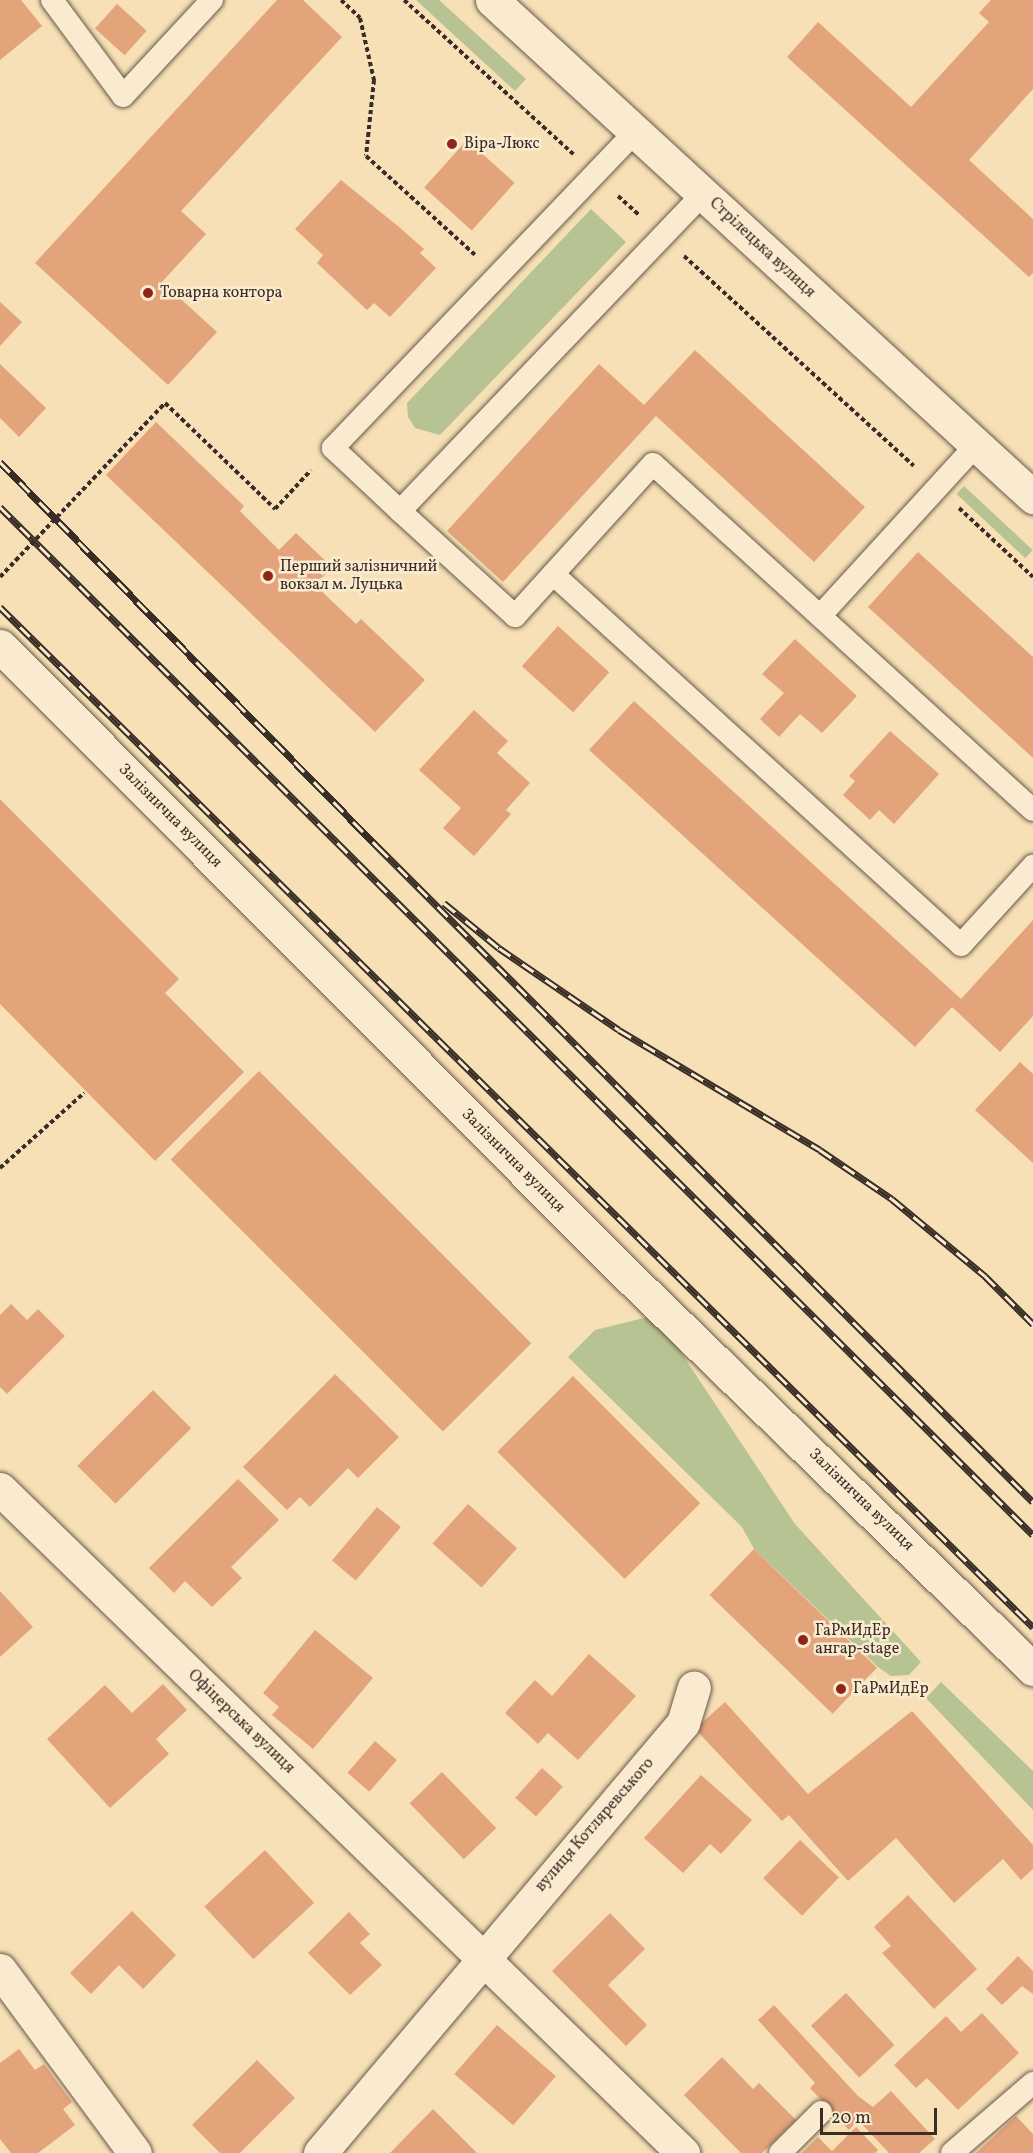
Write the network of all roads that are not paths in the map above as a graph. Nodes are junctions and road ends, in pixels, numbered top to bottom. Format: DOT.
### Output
graph roads {
  1 [pos="52,0"];
  2 [pos="212,0"];
  3 [pos="492,0"];
  4 [pos="635,132"];
  5 [pos="703,194"];
  6 [pos="976,445"];
  7 [pos="1033,497"];
  8 [pos="400,511"];
  9 [pos="553,574"];
  10 [pos="820,616"];
  11 [pos="0,646"];
  12 [pos="1033,810"];
  13 [pos="1033,867"];
  14 [pos="0,1489"];
  15 [pos="1033,1669"];
  16 [pos="694,1688"];
  17 [pos="483,1956"];
  18 [pos="0,1970"];
  19 [pos="1033,2083"];
  20 [pos="821,2112"];
  21 [pos="135,2153"];
  22 [pos="320,2153"];
  23 [pos="683,2153"];
  24 [pos="780,2153"];
  25 [pos="952,2153"];
  1 -- 2 [label="lane"];
  3 -- 4 [label="street, Стрілецька вулиця"];
  4 -- 5 [label="street, Стрілецька вулиця"];
  4 -- 8 [label="lane"];
  5 -- 6 [label="street, Стрілецька вулиця"];
  5 -- 8 [label="lane"];
  6 -- 7 [label="street, Стрілецька вулиця"];
  6 -- 10 [label="lane"];
  8 -- 9 [label="lane"];
  9 -- 10 [label="lane"];
  9 -- 13 [label="lane"];
  10 -- 12 [label="lane"];
  11 -- 15 [label="street, Залізнична вулиця"];
  14 -- 17 [label="street, Офіцерська вулиця"];
  16 -- 17 [label="street, вулиця Котляревського"];
  17 -- 22 [label="street, вулиця Котляревського"];
  17 -- 23 [label="street"];
  18 -- 21 [label="street"];
  19 -- 25 [label="lane"];
  20 -- 24 [label="lane"];
}
